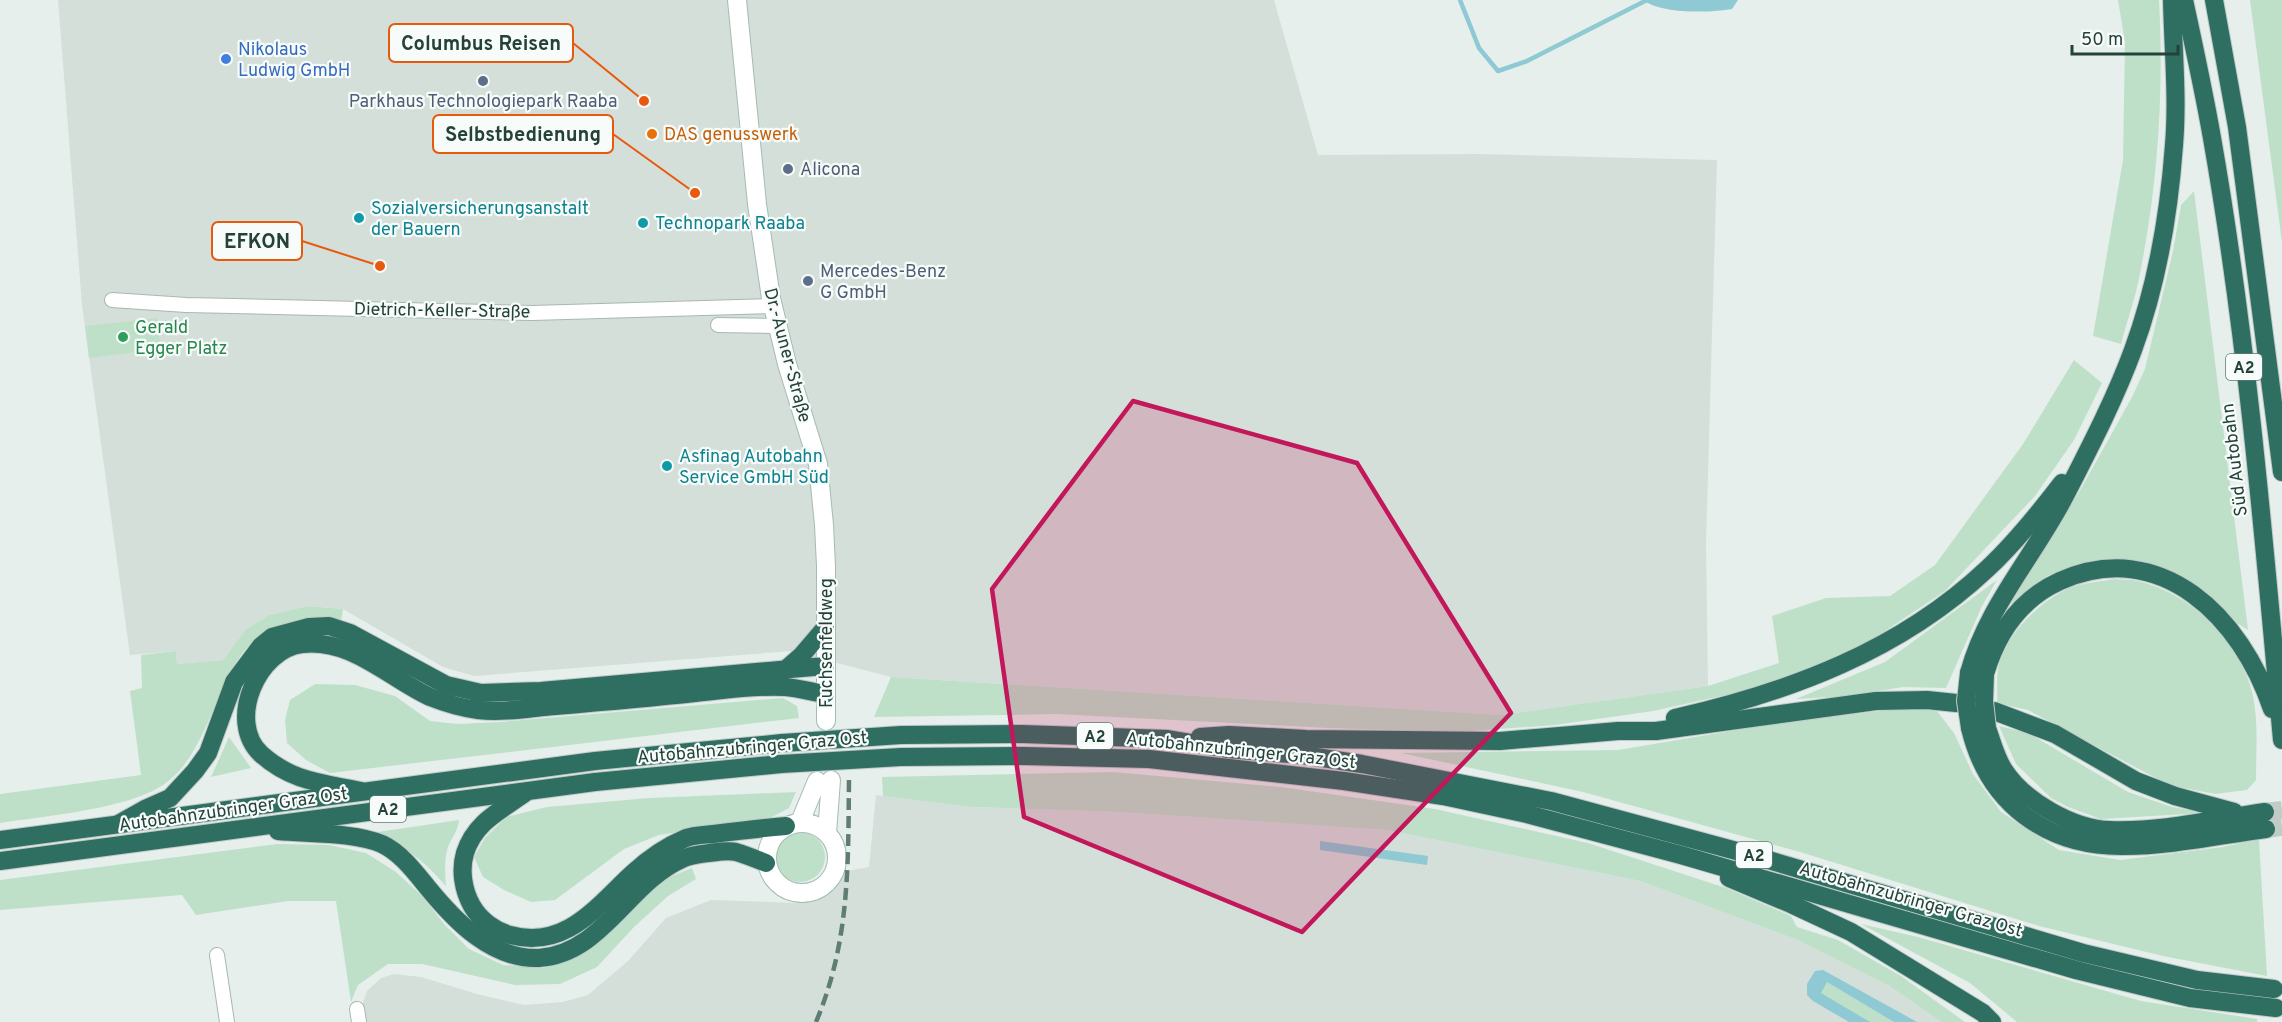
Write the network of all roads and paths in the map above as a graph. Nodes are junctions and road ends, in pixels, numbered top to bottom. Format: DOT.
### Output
graph roads {
  1 [pos="737,0"];
  2 [pos="2172,0"];
  3 [pos="2184,0"];
  4 [pos="2214,0"];
  5 [pos="112,300"];
  6 [pos="773,306"];
  7 [pos="718,324"];
  8 [pos="777,326"];
  9 [pos="2085,454"];
  10 [pos="2282,472"];
  11 [pos="826,566"];
  12 [pos="825,628"];
  13 [pos="825,666"];
  14 [pos="785,670"];
  15 [pos="1977,673"];
  16 [pos="825,694"];
  17 [pos="1956,703"];
  18 [pos="1994,711"];
  19 [pos="826,721"];
  20 [pos="1978,728"];
  21 [pos="1618,731"];
  22 [pos="1168,739"];
  23 [pos="2282,739"];
  24 [pos="529,790"];
  25 [pos="361,791"];
  26 [pos="2247,815"];
  27 [pos="120,824"];
  28 [pos="793,824"];
  29 [pos="246,828"];
  30 [pos="827,833"];
  31 [pos="0,840"];
  32 [pos="1681,855"];
  33 [pos="0,861"];
  34 [pos="766,863"];
  35 [pos="217,955"];
  36 [pos="2274,989"];
  37 [pos="2276,1008"];
  38 [pos="227,1022"];
  39 [pos="1992,1022"];
  1 -- 6 [label="main road, Dr.-Auner-Straße"];
  2 -- 9 [label="highway"];
  3 -- 23 [label="highway, Süd Autobahn / A2"];
  4 -- 10 [label="highway, A2"];
  5 -- 6 [label="street, Dietrich-Keller-Straße"];
  6 -- 8 [label="main road, Dr.-Auner-Straße"];
  7 -- 8 [label="street"];
  8 -- 11 [label="main road, Dr.-Auner-Straße"];
  9 -- 15 [label="highway"];
  9 -- 21 [label="highway"];
  11 -- 12 [label="main road, Fuchsenfeldweg"];
  12 -- 13 [label="main road, Fuchsenfeldweg"];
  12 -- 14 [label="highway"];
  13 -- 14 [label="highway"];
  13 -- 16 [label="main road, Fuchsenfeldweg"];
  14 -- 27 [label="highway"];
  15 -- 20 [label="highway, bridge"];
  15 -- 23 [label="highway"];
  16 -- 19 [label="main road, Fuchsenfeldweg"];
  16 -- 25 [label="highway"];
  17 -- 21 [label="highway"];
  18 -- 26 [label="highway"];
  20 -- 26 [label="highway"];
  20 -- 26 [label="highway"];
  21 -- 22 [label="highway"];
  22 -- 25 [label="highway, Autobahnzubringer Graz Ost / A2, bridge"];
  22 -- 36 [label="highway, Autobahnzubringer Graz Ost / A2"];
  24 -- 28 [label="highway"];
  24 -- 29 [label="highway, Autobahnzubringer Graz Ost / A2"];
  24 -- 32 [label="highway, Autobahnzubringer Graz Ost / A2, bridge"];
  25 -- 27 [label="highway, Autobahnzubringer Graz Ost / A2"];
  27 -- 31 [label="highway, Autobahnzubringer Graz Ost / A2"];
  28 -- 30 [label="main road"];
  28 -- 30 [label="main road"];
  28 -- 34 [label="main road"];
  29 -- 33 [label="highway, Autobahnzubringer Graz Ost / A2"];
  29 -- 34 [label="highway"];
  30 -- 34 [label="main road"];
  32 -- 37 [label="highway, Autobahnzubringer Graz Ost / A2"];
  32 -- 39 [label="highway"];
  35 -- 38 [label="street"];
}
